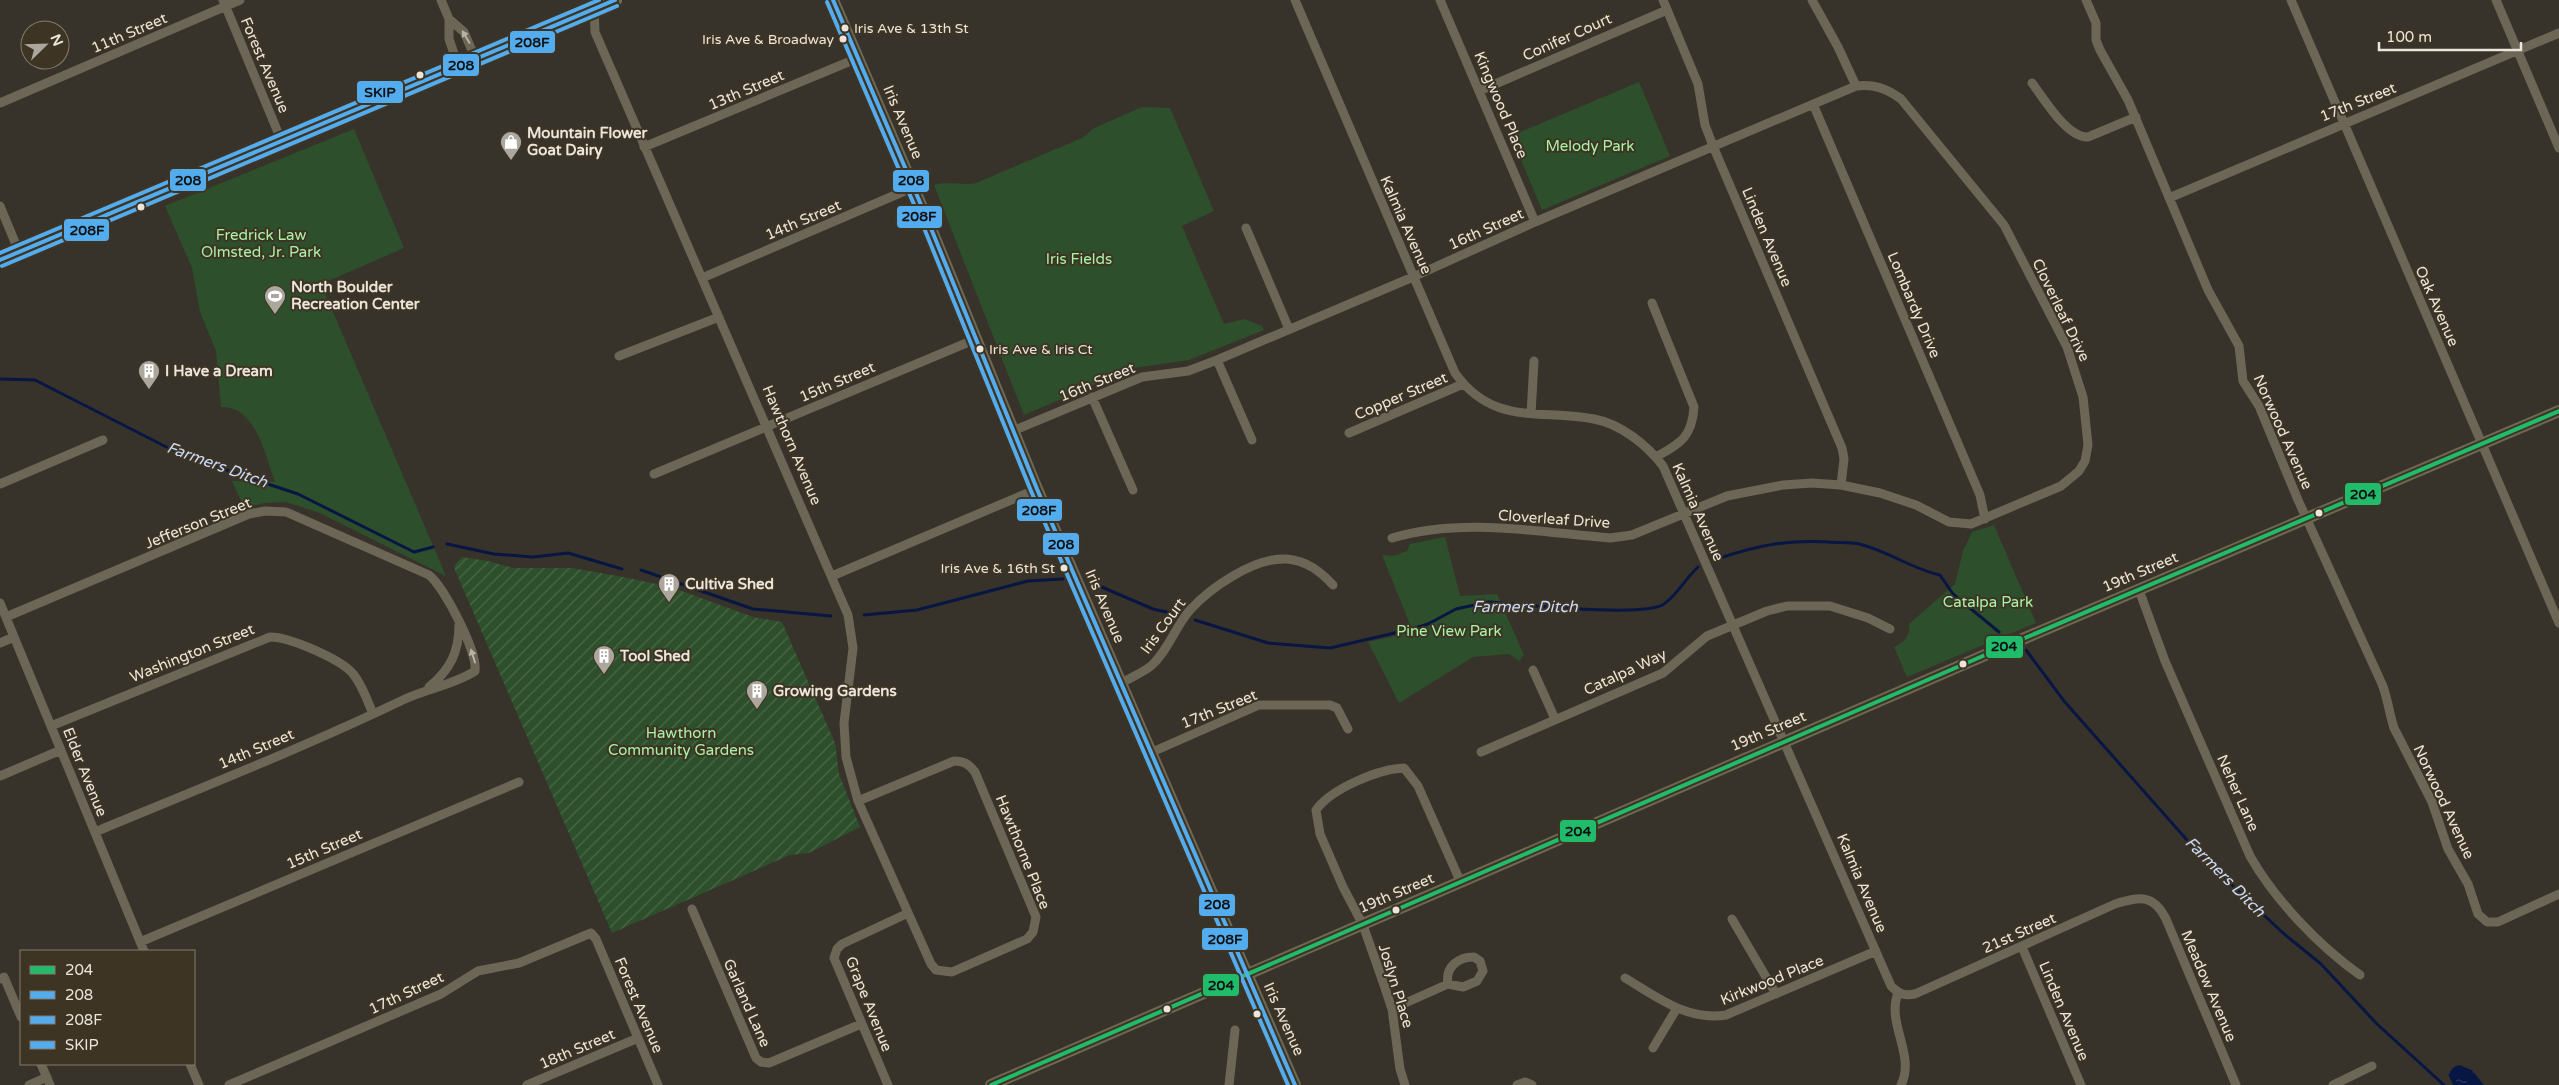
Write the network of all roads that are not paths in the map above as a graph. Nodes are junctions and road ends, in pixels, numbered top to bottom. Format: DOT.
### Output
graph roads {
  1 [pos="240,0"];
  2 [pos="441,0"];
  3 [pos="615,0"];
  4 [pos="833,0"];
  5 [pos="1295,0"];
  6 [pos="1440,0"];
  7 [pos="1663,0"];
  8 [pos="1812,0"];
  9 [pos="2086,0"];
  10 [pos="2291,0"];
  11 [pos="2496,0"];
  12 [pos="224,3"];
  13 [pos="593,4"];
  14 [pos="1667,10"];
  15 [pos="449,19"];
  16 [pos="2559,33"];
  17 [pos="2518,50"];
  18 [pos="858,58"];
  19 [pos="476,60"];
  20 [pos="459,68"];
  21 [pos="2032,83"];
  22 [pos="1856,86"];
  23 [pos="1479,91"];
  24 [pos="0,103"];
  25 [pos="1813,104"];
  26 [pos="2136,117"];
  27 [pos="2344,122"];
  28 [pos="282,142"];
  29 [pos="1713,146"];
  30 [pos="644,147"];
  31 [pos="2559,148"];
  32 [pos="914,188"];
  33 [pos="2169,198"];
  34 [pos="0,206"];
  35 [pos="1535,222"];
  36 [pos="1246,228"];
  37 [pos="19,252"];
  38 [pos="0,260"];
  39 [pos="1413,277"];
  40 [pos="702,278"];
  41 [pos="1652,303"];
  42 [pos="719,317"];
  43 [pos="1289,329"];
  44 [pos="976,339"];
  45 [pos="620,356"];
  46 [pos="1217,360"];
  47 [pos="1534,361"];
  48 [pos="1463,384"];
  49 [pos="1092,397"];
  50 [pos="2559,411"];
  51 [pos="1530,414"];
  52 [pos="767,427"];
  53 [pos="1013,431"];
  54 [pos="1349,433"];
  55 [pos="103,440"];
  56 [pos="1252,440"];
  57 [pos="2481,444"];
  58 [pos="1656,457"];
  59 [pos="654,474"];
  60 [pos="0,484"];
  61 [pos="1841,485"];
  62 [pos="1037,489"];
  63 [pos="1132,490"];
  64 [pos="1684,513"];
  65 [pos="2306,518"];
  66 [pos="1985,519"];
  67 [pos="1392,538"];
  68 [pos="832,576"];
  69 [pos="1333,585"];
  70 [pos="2139,590"];
  71 [pos="0,604"];
  72 [pos="6,617"];
  73 [pos="2559,623"];
  74 [pos="459,625"];
  75 [pos="1733,626"];
  76 [pos="1890,629"];
  77 [pos="14,637"];
  78 [pos="0,643"];
  79 [pos="1533,670"];
  80 [pos="1121,683"];
  81 [pos="427,689"];
  82 [pos="373,714"];
  83 [pos="1555,719"];
  84 [pos="51,726"];
  85 [pos="1348,729"];
  86 [pos="1784,742"];
  87 [pos="62,750"];
  88 [pos="1481,752"];
  89 [pos="1150,753"];
  90 [pos="0,776"];
  91 [pos="519,782"];
  92 [pos="858,801"];
  93 [pos="95,832"];
  94 [pos="1461,883"];
  95 [pos="2559,894"];
  96 [pos="2151,901"];
  97 [pos="692,909"];
  98 [pos="906,914"];
  99 [pos="1732,918"];
  100 [pos="1363,925"];
  101 [pos="594,936"];
  102 [pos="140,942"];
  103 [pos="2022,947"];
  104 [pos="144,950"];
  105 [pos="1876,951"];
  106 [pos="1247,975"];
  107 [pos="2360,975"];
  108 [pos="2,978"];
  109 [pos="1625,978"];
  110 [pos="1448,984"];
  111 [pos="1898,993"];
  112 [pos="1776,994"];
  113 [pos="1676,1008"];
  114 [pos="1392,1009"];
  115 [pos="20,1015"];
  116 [pos="861,1024"];
  117 [pos="1235,1030"];
  118 [pos="638,1038"];
  119 [pos="1653,1048"];
  120 [pos="41,1065"];
  121 [pos="190,1065"];
  122 [pos="2372,1066"];
  123 [pos="48,1081"];
  124 [pos="29,1085"];
  125 [pos="199,1085"];
  126 [pos="229,1085"];
  127 [pos="527,1085"];
  128 [pos="658,1085"];
  129 [pos="888,1085"];
  130 [pos="991,1085"];
  131 [pos="1229,1085"];
  132 [pos="1294,1085"];
  133 [pos="1405,1085"];
  134 [pos="1517,1085"];
  135 [pos="1532,1085"];
  136 [pos="1901,1085"];
  137 [pos="2081,1085"];
  138 [pos="2236,1085"];
  139 [pos="2333,1085"];
  1 -- 12 [label="street, 11th Street"];
  2 -- 15 [label="street"];
  3 -- 13 [label="main road"];
  4 -- 18 [label="street, Iris Avenue"];
  5 -- 39 [label="street, Kalmia Avenue"];
  6 -- 23 [label="street, Kingwood Place"];
  7 -- 14 [label="street, Linden Avenue"];
  8 -- 22 [label="street"];
  9 -- 26 [label="street, Norwood Avenue"];
  10 -- 27 [label="street, Oak Avenue"];
  11 -- 17 [label="street"];
  12 -- 24 [label="street, 11th Street"];
  12 -- 28 [label="street, Forest Avenue"];
  13 -- 19 [label="main road"];
  13 -- 30 [label="street, Hawthorn Avenue"];
  14 -- 23 [label="street, Conifer Court"];
  14 -- 29 [label="street, Linden Avenue"];
  19 -- 15 [label="street, one-way"];
  15 -- 20 [label="street"];
  16 -- 17 [label="street, 17th Street"];
  17 -- 27 [label="street, 17th Street"];
  17 -- 31 [label="street"];
  18 -- 30 [label="street, 13th Street"];
  18 -- 32 [label="street, Iris Avenue"];
  19 -- 20 [label="main road"];
  20 -- 28 [label="main road"];
  21 -- 26 [label="street"];
  22 -- 25 [label="street, 16th Street"];
  22 -- 66 [label="street, Cloverleaf Drive"];
  23 -- 35 [label="street, Kingwood Place"];
  25 -- 29 [label="street, 16th Street"];
  25 -- 66 [label="street, Lombardy Drive"];
  26 -- 33 [label="street, Norwood Avenue"];
  27 -- 33 [label="street, 17th Street"];
  27 -- 57 [label="street, Oak Avenue"];
  28 -- 37 [label="main road"];
  29 -- 35 [label="street, 16th Street"];
  29 -- 61 [label="street, Linden Avenue"];
  30 -- 40 [label="street, Hawthorn Avenue"];
  32 -- 40 [label="street, 14th Street"];
  32 -- 44 [label="street, Iris Avenue"];
  33 -- 65 [label="street, Norwood Avenue"];
  34 -- 37 [label="street"];
  35 -- 39 [label="street, 16th Street"];
  36 -- 43 [label="street"];
  37 -- 38 [label="main road"];
  39 -- 43 [label="street, 16th Street"];
  39 -- 48 [label="street, Kalmia Avenue"];
  40 -- 42 [label="street, Hawthorn Avenue"];
  41 -- 58 [label="street"];
  42 -- 45 [label="street"];
  42 -- 52 [label="street, Hawthorn Avenue"];
  43 -- 46 [label="street, 16th Street"];
  44 -- 52 [label="street, 15th Street"];
  44 -- 53 [label="street, Iris Avenue"];
  46 -- 49 [label="street, 16th Street"];
  46 -- 56 [label="street"];
  47 -- 51 [label="street"];
  48 -- 51 [label="street, Kalmia Avenue"];
  48 -- 54 [label="street, Copper Street"];
  49 -- 53 [label="street, 16th Street"];
  49 -- 63 [label="street"];
  50 -- 57 [label="street, 19th Street"];
  51 -- 58 [label="street, Kalmia Avenue"];
  52 -- 59 [label="street, 15th Street"];
  52 -- 68 [label="street, Hawthorn Avenue"];
  53 -- 62 [label="street, Iris Avenue"];
  55 -- 60 [label="street"];
  57 -- 65 [label="street, 19th Street"];
  57 -- 73 [label="street, Oak Avenue"];
  58 -- 64 [label="street, Kalmia Avenue"];
  61 -- 64 [label="street, Cloverleaf Drive"];
  61 -- 66 [label="street, Cloverleaf Drive"];
  62 -- 68 [label="street"];
  62 -- 80 [label="street, Iris Avenue"];
  64 -- 67 [label="street, Cloverleaf Drive"];
  64 -- 75 [label="street, Kalmia Avenue"];
  65 -- 70 [label="street, 19th Street"];
  65 -- 95 [label="street, Norwood Avenue"];
  68 -- 92 [label="street, Hawthorn Avenue"];
  69 -- 80 [label="street, Iris Court"];
  70 -- 86 [label="street, 19th Street"];
  70 -- 107 [label="street, Neher Lane"];
  71 -- 72 [label="street, Elder Avenue"];
  72 -- 74 [label="street, Jefferson Street"];
  72 -- 77 [label="street, Elder Avenue"];
  74 -- 81 [label="street, 14th Street"];
  81 -- 74 [label="street, 14th Street, one-way"];
  75 -- 76 [label="street, Catalpa Way"];
  75 -- 83 [label="street, Catalpa Way"];
  75 -- 86 [label="street, Kalmia Avenue"];
  77 -- 78 [label="street"];
  77 -- 84 [label="street, Elder Avenue"];
  79 -- 83 [label="street"];
  80 -- 89 [label="street, Iris Avenue"];
  81 -- 82 [label="street, 14th Street"];
  82 -- 84 [label="street, Washington Street"];
  82 -- 93 [label="street, 14th Street"];
  83 -- 88 [label="street, Catalpa Way"];
  84 -- 87 [label="street, Elder Avenue"];
  85 -- 89 [label="street, 17th Street"];
  86 -- 94 [label="street, 19th Street"];
  86 -- 105 [label="street, Kalmia Avenue"];
  87 -- 90 [label="street"];
  87 -- 93 [label="street, Elder Avenue"];
  89 -- 106 [label="street, Iris Avenue"];
  91 -- 102 [label="street, 15th Street"];
  92 -- 98 [label="street, Hawthorn Avenue"];
  92 -- 98 [label="street, Hawthorne Place"];
  93 -- 102 [label="street, Elder Avenue"];
  94 -- 100 [label="street, 19th Street"];
  94 -- 100 [label="street, Joslyn Place"];
  96 -- 103 [label="street, 21st Street"];
  96 -- 138 [label="street, Meadow Avenue"];
  97 -- 116 [label="street, Garland Lane"];
  98 -- 116 [label="street, Grape Avenue"];
  99 -- 112 [label="street"];
  100 -- 106 [label="street, 19th Street"];
  100 -- 114 [label="street, Joslyn Place"];
  101 -- 118 [label="street, Forest Avenue"];
  101 -- 126 [label="street, 17th Street"];
  102 -- 104 [label="street, Elder Avenue"];
  103 -- 111 [label="street, 21st Street"];
  103 -- 137 [label="street, Linden Avenue"];
  105 -- 111 [label="street, Kalmia Avenue"];
  105 -- 112 [label="street, Kirkwood Place"];
  106 -- 130 [label="street, 19th Street"];
  106 -- 132 [label="street, Iris Avenue"];
  108 -- 115 [label="street"];
  109 -- 113 [label="street, Kirkwood Place"];
  110 -- 114 [label="street"];
  111 -- 136 [label="street"];
  112 -- 113 [label="street, Kirkwood Place"];
  113 -- 119 [label="street"];
  114 -- 133 [label="street, Joslyn Place"];
  116 -- 129 [label="street, Grape Avenue"];
  117 -- 131 [label="street"];
  118 -- 127 [label="street, 18th Street"];
  118 -- 128 [label="street, Forest Avenue"];
  120 -- 123 [label="street"];
  121 -- 125 [label="street"];
  122 -- 139 [label="street"];
  123 -- 124 [label="street"];
  134 -- 135 [label="street"];
}
